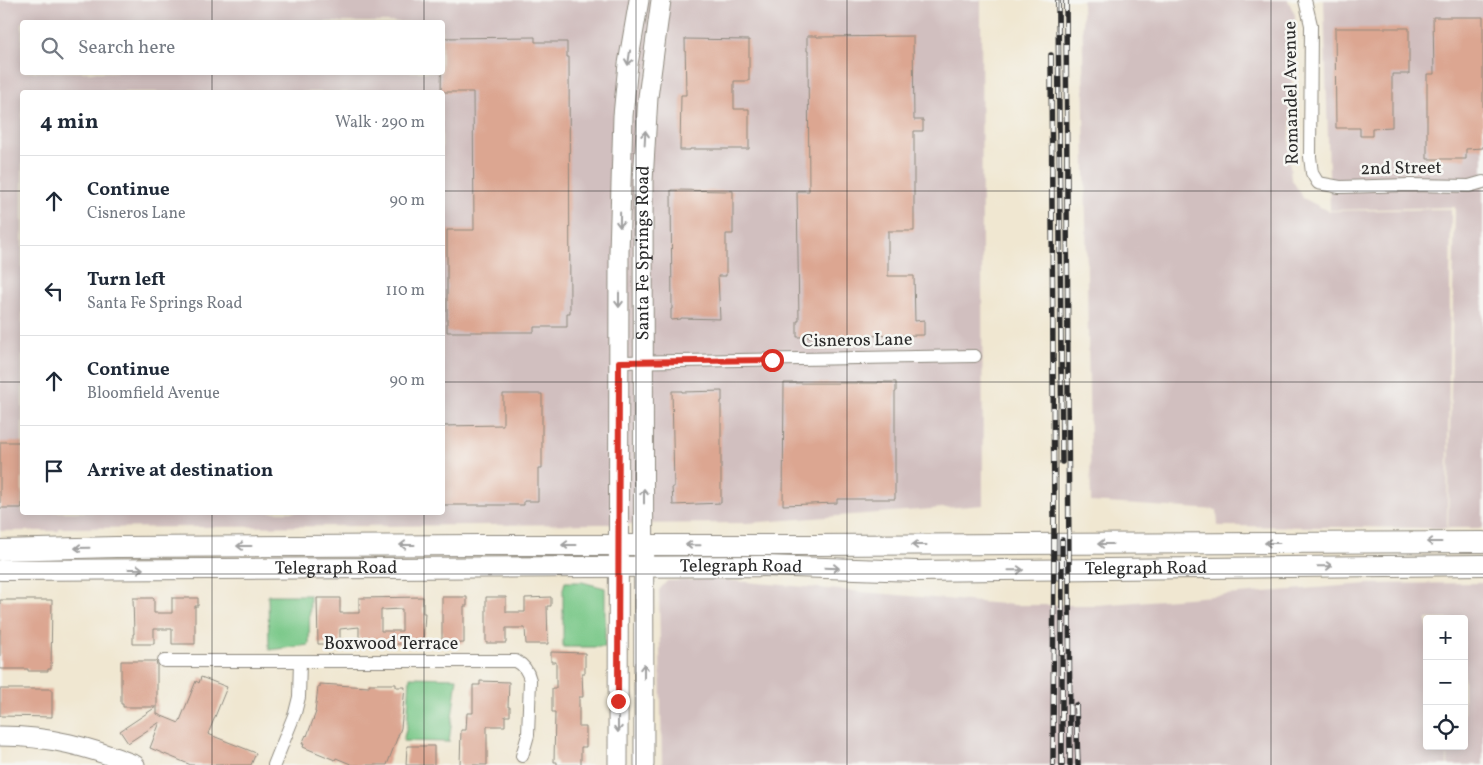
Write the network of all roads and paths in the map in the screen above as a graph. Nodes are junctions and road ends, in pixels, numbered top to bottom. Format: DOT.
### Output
graph roads {
  1 [pos="639,0"];
  2 [pos="661,0"];
  3 [pos="1305,0"];
  4 [pos="1483,182"];
  5 [pos="1318,183"];
  6 [pos="975,356"];
  7 [pos="619,362"];
  8 [pos="644,362"];
  9 [pos="1483,542"];
  10 [pos="618,545"];
  11 [pos="644,545"];
  12 [pos="0,550"];
  13 [pos="1483,565"];
  14 [pos="618,567"];
  15 [pos="644,567"];
  16 [pos="0,570"];
  17 [pos="164,660"];
  18 [pos="300,661"];
  19 [pos="0,736"];
  20 [pos="522,756"];
  21 [pos="135,765"];
  22 [pos="274,765"];
  23 [pos="618,765"];
  24 [pos="644,765"];
  1 -- 7 [label="main road, Santa Fe Springs Road, one-way"];
  8 -- 2 [label="main road, Santa Fe Springs Road, one-way"];
  3 -- 5 [label="street, Romandel Avenue"];
  4 -- 5 [label="street, 2nd Street"];
  6 -- 8 [label="street, Cisneros Lane"];
  7 -- 8 [label="street, Cisneros Lane"];
  7 -- 10 [label="main road, Santa Fe Springs Road"];
  11 -- 8 [label="main road, Santa Fe Springs Road, one-way"];
  9 -- 11 [label="main road, Telegraph Road, one-way"];
  10 -- 11 [label="main road, Telegraph Road"];
  10 -- 12 [label="main road, Telegraph Road, one-way"];
  10 -- 14 [label="main road, Santa Fe Springs Road"];
  11 -- 15 [label="main road, Santa Fe Springs Road"];
  15 -- 13 [label="main road, Telegraph Road, one-way"];
  14 -- 15 [label="main road, Telegraph Road"];
  16 -- 14 [label="main road, Telegraph Road, one-way"];
  14 -- 23 [label="main road, Santa Fe Springs Road, one-way"];
  24 -- 15 [label="main road, Santa Fe Springs Road, one-way"];
  17 -- 18 [label="street, Boxwood Terrace"];
  18 -- 20 [label="street, Boxwood Terrace"];
  18 -- 22 [label="street"];
  19 -- 21 [label="main road"];
}
